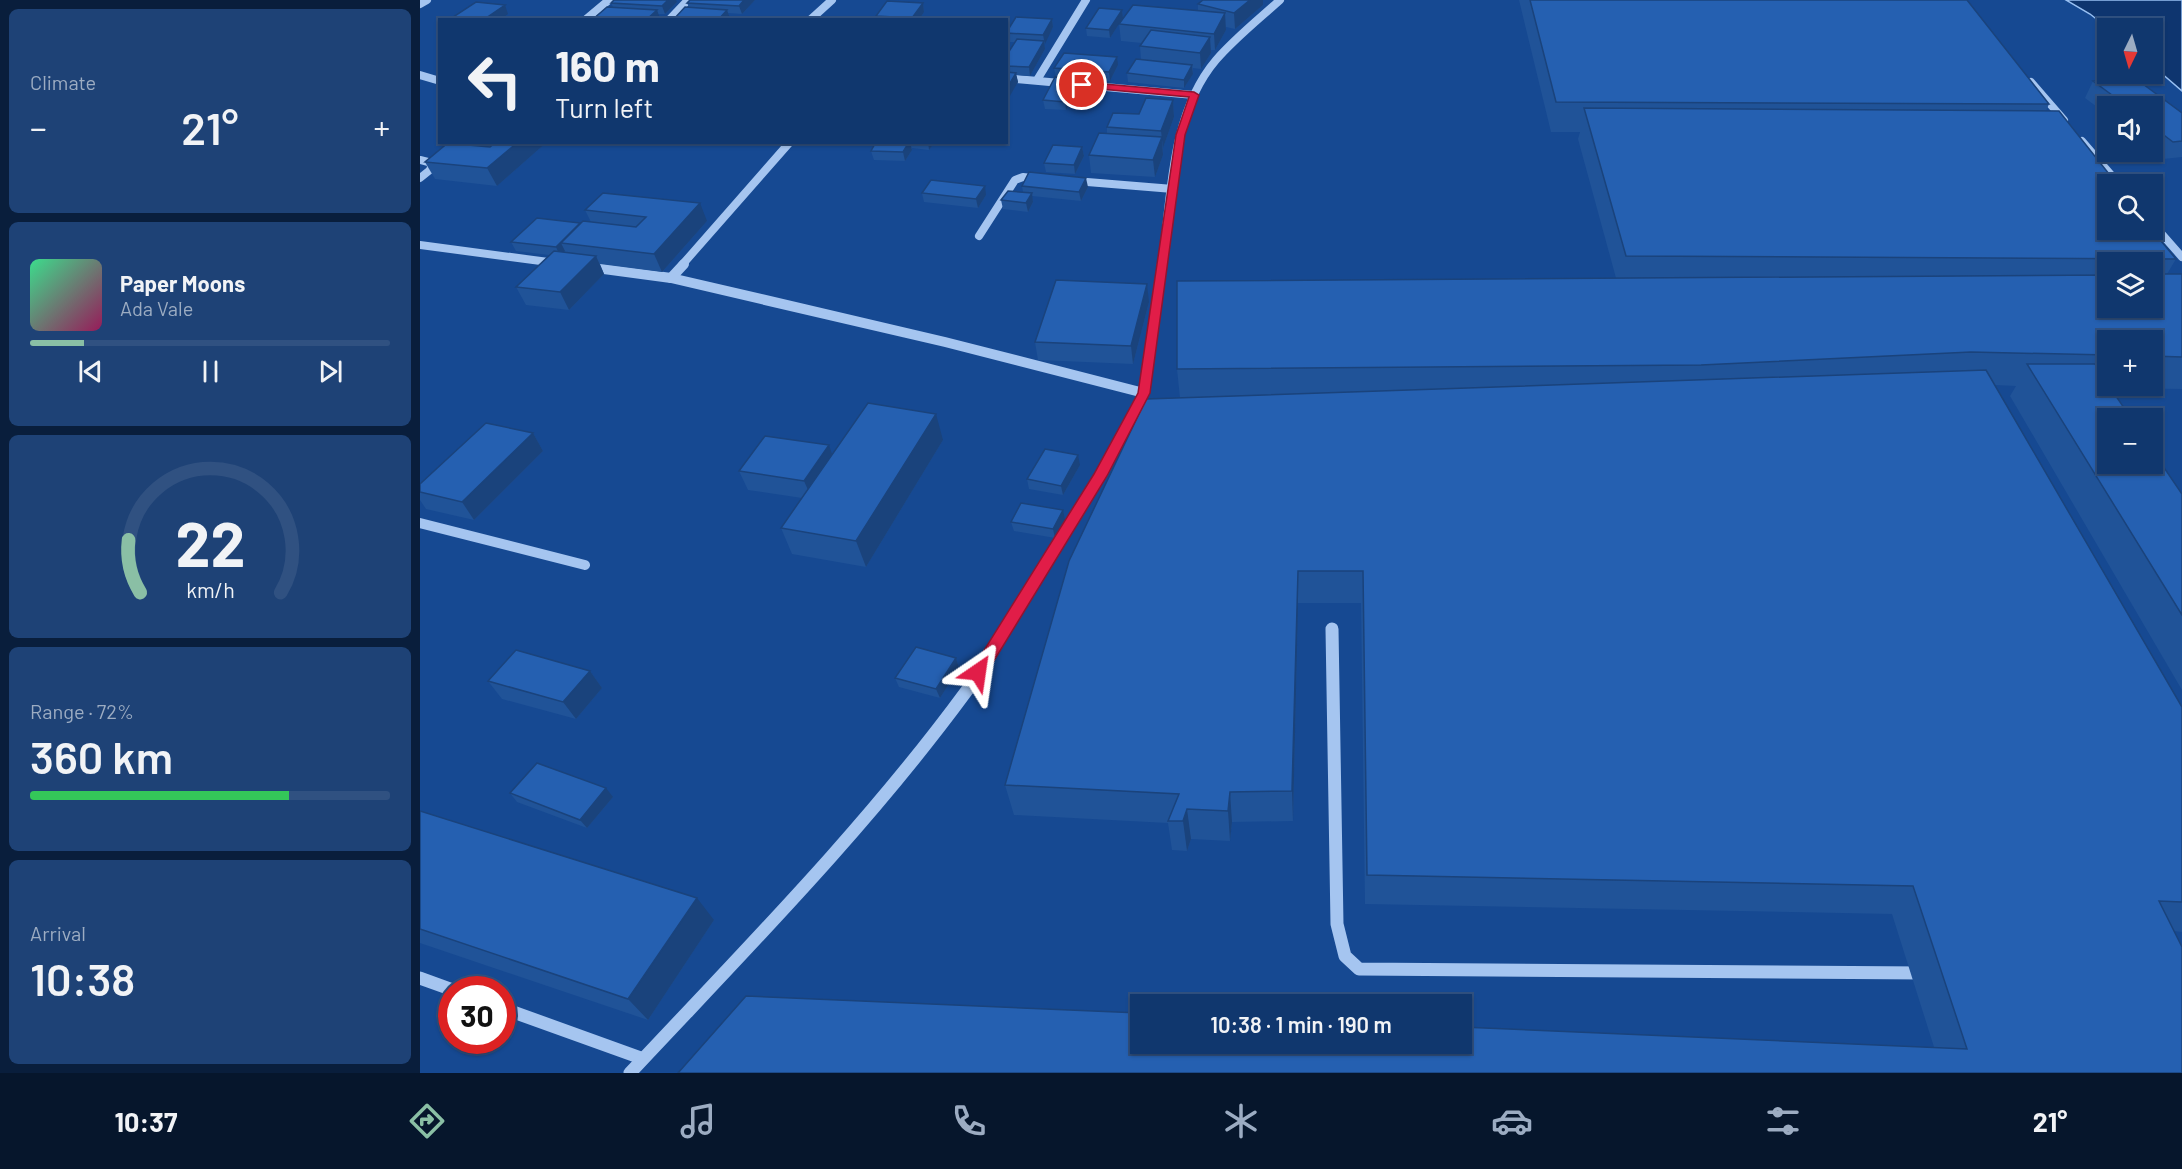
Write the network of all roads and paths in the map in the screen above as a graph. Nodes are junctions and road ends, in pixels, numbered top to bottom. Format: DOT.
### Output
graph roads {
  1 [pos="427,0"];
  2 [pos="609,0"];
  3 [pos="688,0"];
  4 [pos="832,0"];
  5 [pos="1086,0"];
  6 [pos="1280,0"];
  7 [pos="420,4"];
  8 [pos="587,18"];
  9 [pos="671,18"];
  10 [pos="812,18"];
  11 [pos="420,75"];
  12 [pos="1008,78"];
  13 [pos="2028,79"];
  14 [pos="438,80"];
  15 [pos="1036,80"];
  16 [pos="1194,95"];
  17 [pos="2066,123"];
  18 [pos="2074,132"];
  19 [pos="788,144"];
  20 [pos="420,160"];
  21 [pos="2110,174"];
  22 [pos="420,178"];
  23 [pos="1046,179"];
  24 [pos="1069,181"];
  25 [pos="1173,189"];
  26 [pos="2163,235"];
  27 [pos="978,237"];
  28 [pos="420,245"];
  29 [pos="2182,257"];
  30 [pos="568,265"];
  31 [pos="580,266"];
  32 [pos="671,278"];
  33 [pos="1144,393"];
  34 [pos="420,523"];
  35 [pos="585,565"];
  36 [pos="1332,629"];
  37 [pos="1942,973"];
  38 [pos="420,978"];
  39 [pos="438,985"];
  40 [pos="516,1013"];
  41 [pos="641,1058"];
  42 [pos="630,1073"];
  1 -- 7 [label="street"];
  2 -- 8 [label="street"];
  3 -- 9 [label="street"];
  4 -- 10 [label="street"];
  5 -- 15 [label="street"];
  6 -- 16 [label="street"];
  11 -- 14 [label="street"];
  12 -- 15 [label="street"];
  13 -- 17 [label="street"];
  15 -- 16 [label="street"];
  16 -- 25 [label="street"];
  18 -- 21 [label="street"];
  19 -- 32 [label="street"];
  20 -- 22 [label="street"];
  23 -- 27 [label="street"];
  24 -- 25 [label="street"];
  25 -- 33 [label="street"];
  26 -- 29 [label="street"];
  28 -- 30 [label="street"];
  31 -- 32 [label="street"];
  32 -- 33 [label="street"];
  33 -- 41 [label="street"];
  34 -- 35 [label="street"];
  36 -- 37 [label="street"];
  38 -- 39 [label="street"];
  40 -- 41 [label="street"];
  41 -- 42 [label="street"];
}
